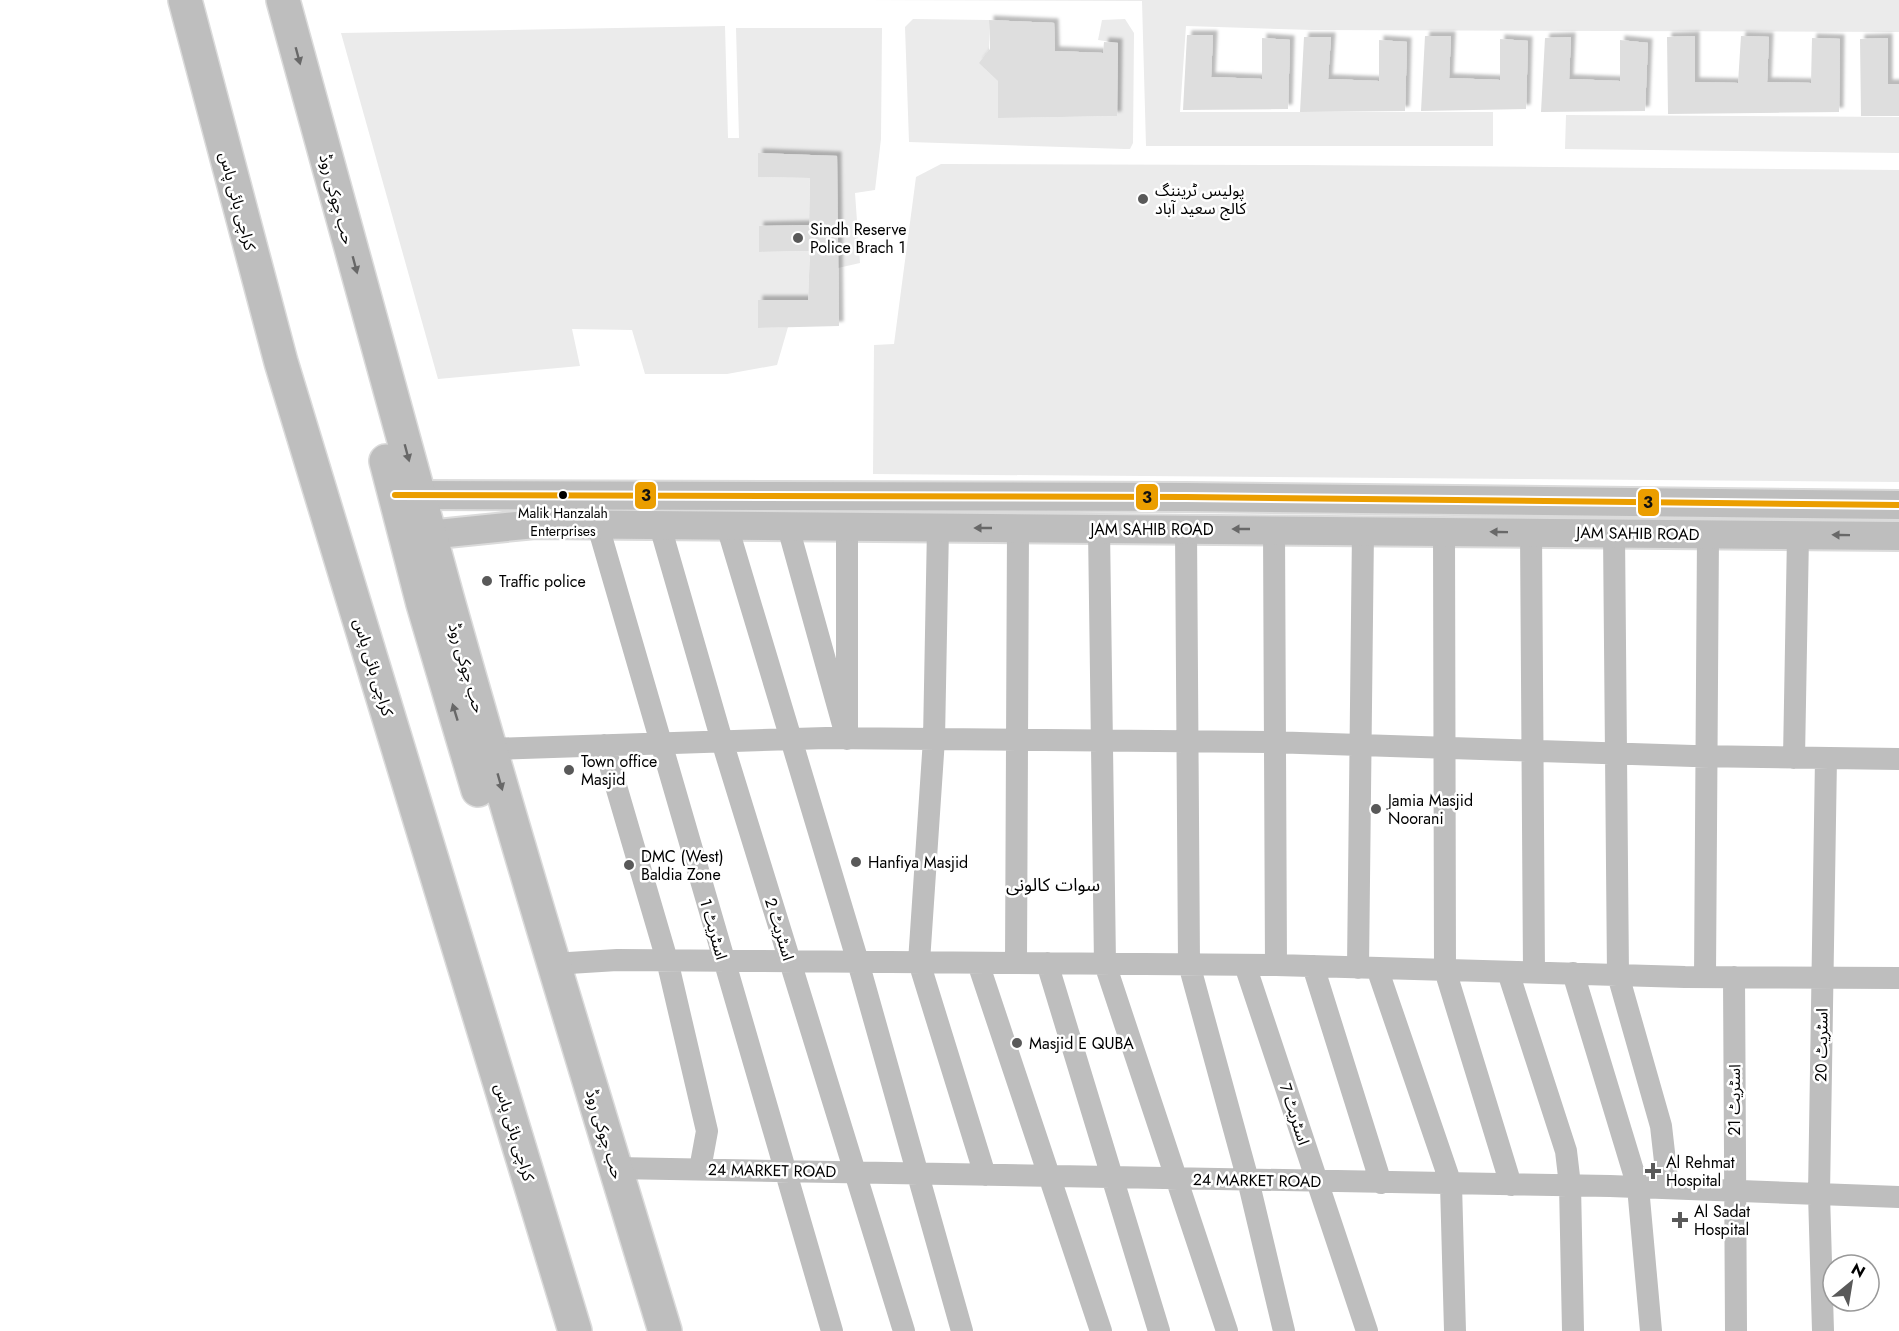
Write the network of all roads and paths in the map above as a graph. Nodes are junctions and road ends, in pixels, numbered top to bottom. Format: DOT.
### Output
graph roads {
  1 [pos="185,0"];
  2 [pos="260,0"];
  3 [pos="283,0"];
  4 [pos="407,495"];
  5 [pos="534,496"];
  6 [pos="1899,505"];
  7 [pos="535,524"];
  8 [pos="598,526"];
  9 [pos="660,526"];
  10 [pos="727,526"];
  11 [pos="788,526"];
  12 [pos="847,527"];
  13 [pos="938,528"];
  14 [pos="1018,528"];
  15 [pos="1099,529"];
  16 [pos="1186,529"];
  17 [pos="1274,530"];
  18 [pos="1363,530"];
  19 [pos="1444,531"];
  20 [pos="1531,532"];
  21 [pos="1614,533"];
  22 [pos="1708,534"];
  23 [pos="1798,535"];
  24 [pos="418,536"];
  25 [pos="1899,536"];
  26 [pos="791,739"];
  27 [pos="847,739"];
  28 [pos="934,739"];
  29 [pos="1017,740"];
  30 [pos="722,741"];
  31 [pos="1102,741"];
  32 [pos="1188,741"];
  33 [pos="1275,742"];
  34 [pos="660,743"];
  35 [pos="604,745"];
  36 [pos="1360,745"];
  37 [pos="490,748"];
  38 [pos="1444,748"];
  39 [pos="1533,751"];
  40 [pos="1616,754"];
  41 [pos="1707,756"];
  42 [pos="1794,758"];
  43 [pos="1826,758"];
  44 [pos="1899,759"];
  45 [pos="667,960"];
  46 [pos="723,961"];
  47 [pos="790,961"];
  48 [pos="858,962"];
  49 [pos="919,962"];
  50 [pos="978,963"];
  51 [pos="1016,963"];
  52 [pos="1047,963"];
  53 [pos="553,964"];
  54 [pos="1105,964"];
  55 [pos="1189,964"];
  56 [pos="1245,965"];
  57 [pos="1276,965"];
  58 [pos="1313,966"];
  59 [pos="1367,968"];
  60 [pos="1445,970"];
  61 [pos="1508,972"];
  62 [pos="1534,972"];
  63 [pos="1573,974"];
  64 [pos="1618,975"];
  65 [pos="1705,977"];
  66 [pos="1734,977"];
  67 [pos="1822,978"];
  68 [pos="1899,978"];
  69 [pos="616,1168"];
  70 [pos="700,1169"];
  71 [pos="785,1170"];
  72 [pos="855,1172"];
  73 [pos="918,1173"];
  74 [pos="985,1175"];
  75 [pos="1050,1176"];
  76 [pos="1112,1178"];
  77 [pos="1176,1179"];
  78 [pos="1248,1180"];
  79 [pos="1317,1182"];
  80 [pos="1381,1183"];
  81 [pos="1451,1184"];
  82 [pos="1511,1185"];
  83 [pos="1570,1185"];
  84 [pos="1638,1187"];
  85 [pos="1668,1188"];
  86 [pos="1734,1191"];
  87 [pos="1819,1194"];
  88 [pos="1899,1197"];
  89 [pos="575,1331"];
  90 [pos="643,1331"];
  91 [pos="665,1331"];
  92 [pos="832,1331"];
  93 [pos="904,1331"];
  94 [pos="962,1331"];
  95 [pos="1101,1331"];
  96 [pos="1159,1331"];
  97 [pos="1227,1331"];
  98 [pos="1284,1331"];
  99 [pos="1367,1331"];
  100 [pos="1455,1331"];
  101 [pos="1573,1331"];
  102 [pos="1651,1331"];
  103 [pos="1736,1331"];
  104 [pos="1823,1331"];
  1 -- 89 [label="highway, کراچی بائی پاس"];
  2 -- 4 [label="highway, حب چوکی روڈ"];
  3 -- 4 [label="highway, حب چوکی روڈ, one-way"];
  4 -- 5 [label="main road, JAM SAHIB ROAD"];
  4 -- 24 [label="highway, حب چوکی روڈ"];
  5 -- 6 [label="main road, JAM SAHIB ROAD"];
  5 -- 7 [label="main road"];
  7 -- 8 [label="main road, JAM SAHIB ROAD"];
  7 -- 24 [label="main road, JAM SAHIB ROAD"];
  8 -- 9 [label="main road, JAM SAHIB ROAD"];
  8 -- 34 [label="street, اسٹریٹ 1"];
  9 -- 10 [label="main road, JAM SAHIB ROAD"];
  9 -- 30 [label="street, اسٹریٹ 2"];
  10 -- 11 [label="main road, JAM SAHIB ROAD"];
  10 -- 26 [label="street"];
  11 -- 12 [label="main road, JAM SAHIB ROAD"];
  11 -- 27 [label="street"];
  12 -- 13 [label="main road, JAM SAHIB ROAD"];
  12 -- 27 [label="street"];
  14 -- 13 [label="main road, JAM SAHIB ROAD, one-way"];
  13 -- 28 [label="street"];
  14 -- 15 [label="main road, JAM SAHIB ROAD"];
  14 -- 29 [label="street"];
  15 -- 16 [label="main road, JAM SAHIB ROAD"];
  15 -- 31 [label="street"];
  17 -- 16 [label="main road, JAM SAHIB ROAD, one-way"];
  16 -- 32 [label="street"];
  17 -- 18 [label="main road, JAM SAHIB ROAD"];
  17 -- 33 [label="street"];
  18 -- 19 [label="main road, JAM SAHIB ROAD"];
  18 -- 36 [label="street"];
  20 -- 19 [label="main road, JAM SAHIB ROAD, one-way"];
  19 -- 38 [label="street"];
  20 -- 21 [label="main road, JAM SAHIB ROAD"];
  20 -- 39 [label="street"];
  21 -- 22 [label="main road, JAM SAHIB ROAD"];
  21 -- 40 [label="street"];
  22 -- 23 [label="main road, JAM SAHIB ROAD"];
  22 -- 41 [label="street"];
  25 -- 23 [label="main road, JAM SAHIB ROAD, one-way"];
  23 -- 42 [label="street"];
  24 -- 37 [label="highway, حب چوکی روڈ"];
  90 -- 24 [label="highway, حب چوکی روڈ, one-way"];
  26 -- 27 [label="street"];
  26 -- 30 [label="street"];
  26 -- 48 [label="street"];
  27 -- 28 [label="street"];
  28 -- 29 [label="street"];
  28 -- 49 [label="street"];
  29 -- 31 [label="street"];
  29 -- 51 [label="street"];
  30 -- 34 [label="street"];
  30 -- 47 [label="street, اسٹریٹ 2"];
  31 -- 32 [label="street"];
  31 -- 54 [label="street"];
  32 -- 33 [label="street"];
  32 -- 55 [label="street"];
  33 -- 36 [label="street"];
  33 -- 57 [label="street"];
  34 -- 35 [label="street"];
  34 -- 46 [label="street, اسٹریٹ 1"];
  35 -- 37 [label="street"];
  35 -- 45 [label="street"];
  36 -- 38 [label="street"];
  36 -- 59 [label="street"];
  37 -- 53 [label="highway, حب چوکی روڈ, one-way"];
  38 -- 39 [label="street"];
  38 -- 60 [label="street"];
  39 -- 40 [label="street"];
  39 -- 62 [label="street"];
  40 -- 41 [label="street"];
  40 -- 64 [label="street"];
  41 -- 42 [label="street"];
  41 -- 65 [label="street"];
  42 -- 43 [label="street"];
  43 -- 44 [label="street"];
  43 -- 67 [label="street, اسٹریٹ 20"];
  45 -- 46 [label="street"];
  45 -- 53 [label="street"];
  45 -- 70 [label="street"];
  46 -- 47 [label="street"];
  46 -- 71 [label="street, اسٹریٹ 1"];
  47 -- 48 [label="street"];
  47 -- 72 [label="street, اسٹریٹ 2"];
  48 -- 49 [label="street"];
  48 -- 73 [label="street"];
  49 -- 50 [label="street"];
  49 -- 74 [label="street"];
  50 -- 51 [label="street"];
  50 -- 75 [label="street"];
  51 -- 52 [label="street"];
  52 -- 54 [label="street"];
  52 -- 76 [label="street"];
  53 -- 69 [label="highway, حب چوکی روڈ"];
  54 -- 55 [label="street"];
  54 -- 77 [label="street"];
  55 -- 56 [label="street"];
  55 -- 78 [label="street"];
  56 -- 57 [label="street"];
  56 -- 79 [label="street, اسٹریٹ 7"];
  57 -- 58 [label="street"];
  58 -- 59 [label="street"];
  58 -- 80 [label="street"];
  59 -- 60 [label="street"];
  59 -- 81 [label="street"];
  60 -- 61 [label="street"];
  60 -- 82 [label="street"];
  61 -- 62 [label="street"];
  61 -- 83 [label="street"];
  62 -- 63 [label="street"];
  63 -- 64 [label="street"];
  63 -- 84 [label="street"];
  64 -- 65 [label="street"];
  64 -- 85 [label="street"];
  65 -- 66 [label="street"];
  66 -- 67 [label="street"];
  66 -- 86 [label="street, اسٹریٹ 21"];
  67 -- 68 [label="street"];
  67 -- 87 [label="street, اسٹریٹ 20"];
  69 -- 70 [label="street, 24 MARKET ROAD"];
  69 -- 91 [label="highway, حب چوکی روڈ"];
  70 -- 71 [label="street, 24 MARKET ROAD"];
  71 -- 72 [label="street, 24 MARKET ROAD"];
  71 -- 92 [label="street, اسٹریٹ 1"];
  72 -- 73 [label="street, 24 MARKET ROAD"];
  72 -- 93 [label="street, اسٹریٹ 2"];
  73 -- 74 [label="street, 24 MARKET ROAD"];
  73 -- 94 [label="street"];
  74 -- 75 [label="street, 24 MARKET ROAD"];
  75 -- 76 [label="street, 24 MARKET ROAD"];
  75 -- 95 [label="street"];
  76 -- 77 [label="street, 24 MARKET ROAD"];
  76 -- 96 [label="street"];
  77 -- 78 [label="street, 24 MARKET ROAD"];
  77 -- 97 [label="street"];
  78 -- 79 [label="street, 24 MARKET ROAD"];
  78 -- 98 [label="street"];
  79 -- 80 [label="street, 24 MARKET ROAD"];
  79 -- 99 [label="street, اسٹریٹ 7"];
  80 -- 81 [label="street, 24 MARKET ROAD"];
  81 -- 82 [label="street, 24 MARKET ROAD"];
  81 -- 100 [label="street"];
  82 -- 83 [label="street, 24 MARKET ROAD"];
  83 -- 84 [label="street, 24 MARKET ROAD"];
  83 -- 101 [label="street"];
  84 -- 85 [label="street, 24 MARKET ROAD"];
  84 -- 102 [label="street"];
  85 -- 86 [label="street, 24 MARKET ROAD"];
  86 -- 87 [label="street, 24 MARKET ROAD"];
  86 -- 103 [label="street, اسٹریٹ 21"];
  87 -- 88 [label="street, 24 MARKET ROAD"];
  87 -- 104 [label="street, اسٹریٹ 20"];
}
